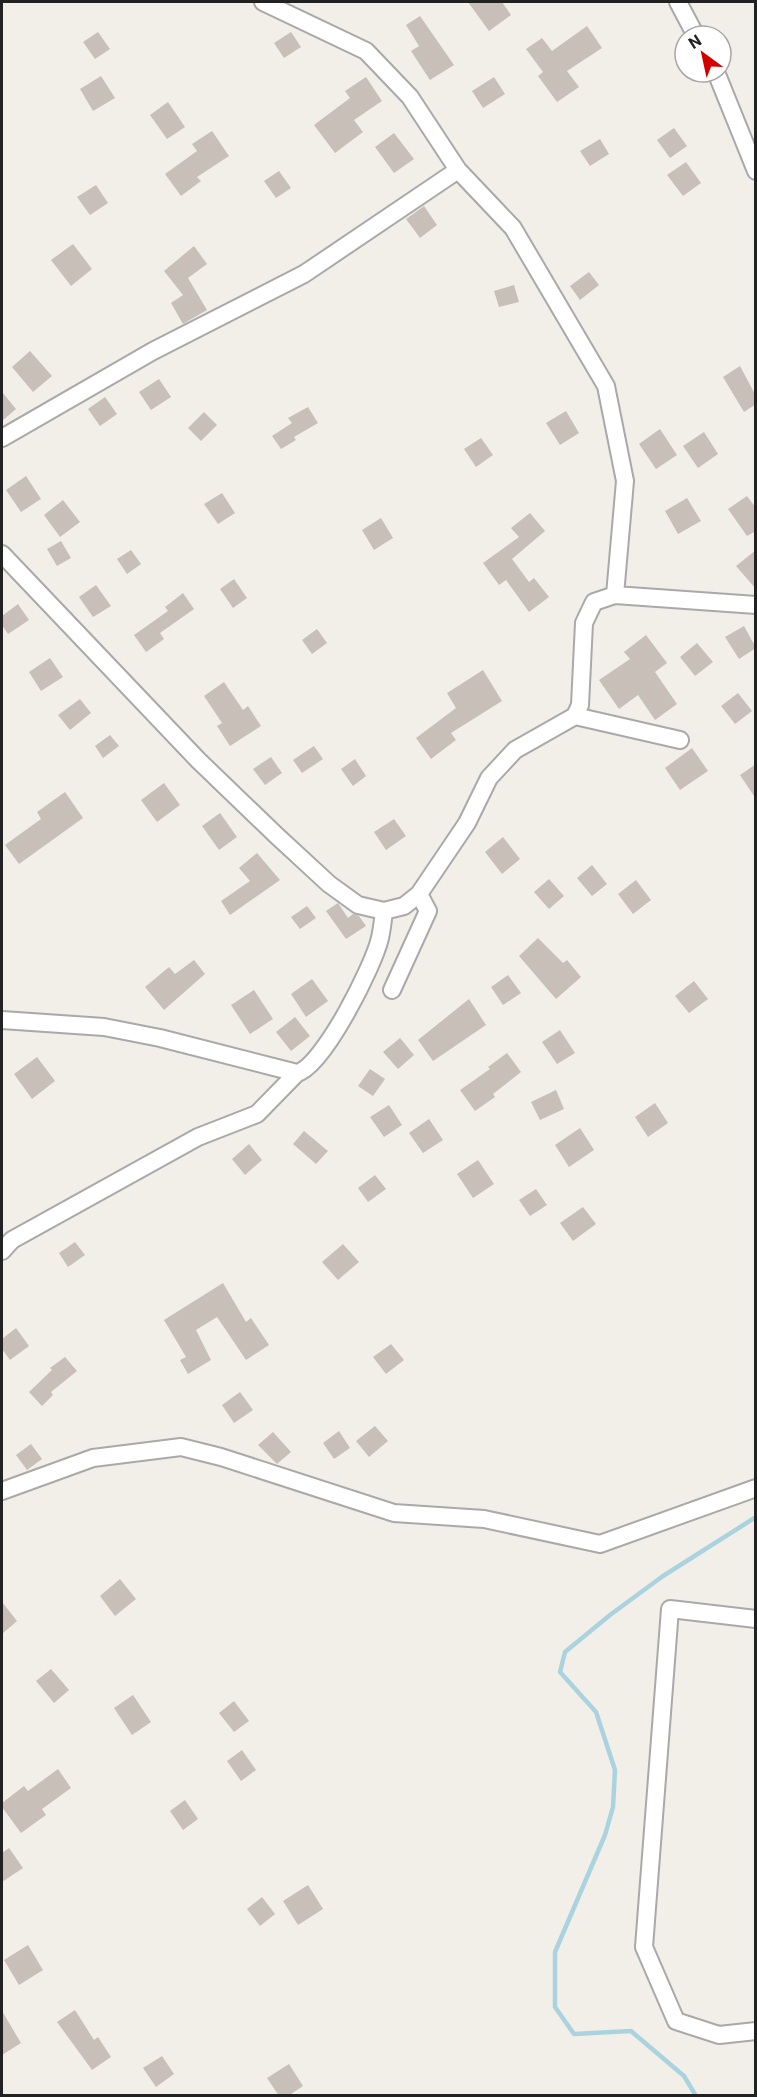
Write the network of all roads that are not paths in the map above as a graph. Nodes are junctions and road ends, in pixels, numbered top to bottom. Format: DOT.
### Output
graph roads {
  1 [pos="263,2"];
  2 [pos="678,2"];
  3 [pos="690,24"];
  4 [pos="721,84"];
  5 [pos="458,170"];
  6 [pos="756,171"];
  7 [pos="2,438"];
  8 [pos="2,554"];
  9 [pos="615,595"];
  10 [pos="756,605"];
  11 [pos="575,716"];
  12 [pos="680,740"];
  13 [pos="419,894"];
  14 [pos="384,911"];
  15 [pos="392,990"];
  16 [pos="2,1020"];
  17 [pos="297,1073"];
  18 [pos="2,1251"];
  19 [pos="756,1488"];
  20 [pos="2,1491"];
  21 [pos="756,1619"];
  22 [pos="756,2031"];
  1 -- 5 [label="street"];
  2 -- 3 [label="street"];
  4 -- 6 [label="street"];
  5 -- 7 [label="street"];
  5 -- 9 [label="street"];
  8 -- 14 [label="street"];
  9 -- 10 [label="street"];
  9 -- 11 [label="street"];
  11 -- 12 [label="street"];
  11 -- 13 [label="street"];
  13 -- 14 [label="street"];
  13 -- 15 [label="street"];
  14 -- 17 [label="street"];
  16 -- 17 [label="street"];
  17 -- 18 [label="street"];
  19 -- 20 [label="street"];
  21 -- 22 [label="street"];
}
